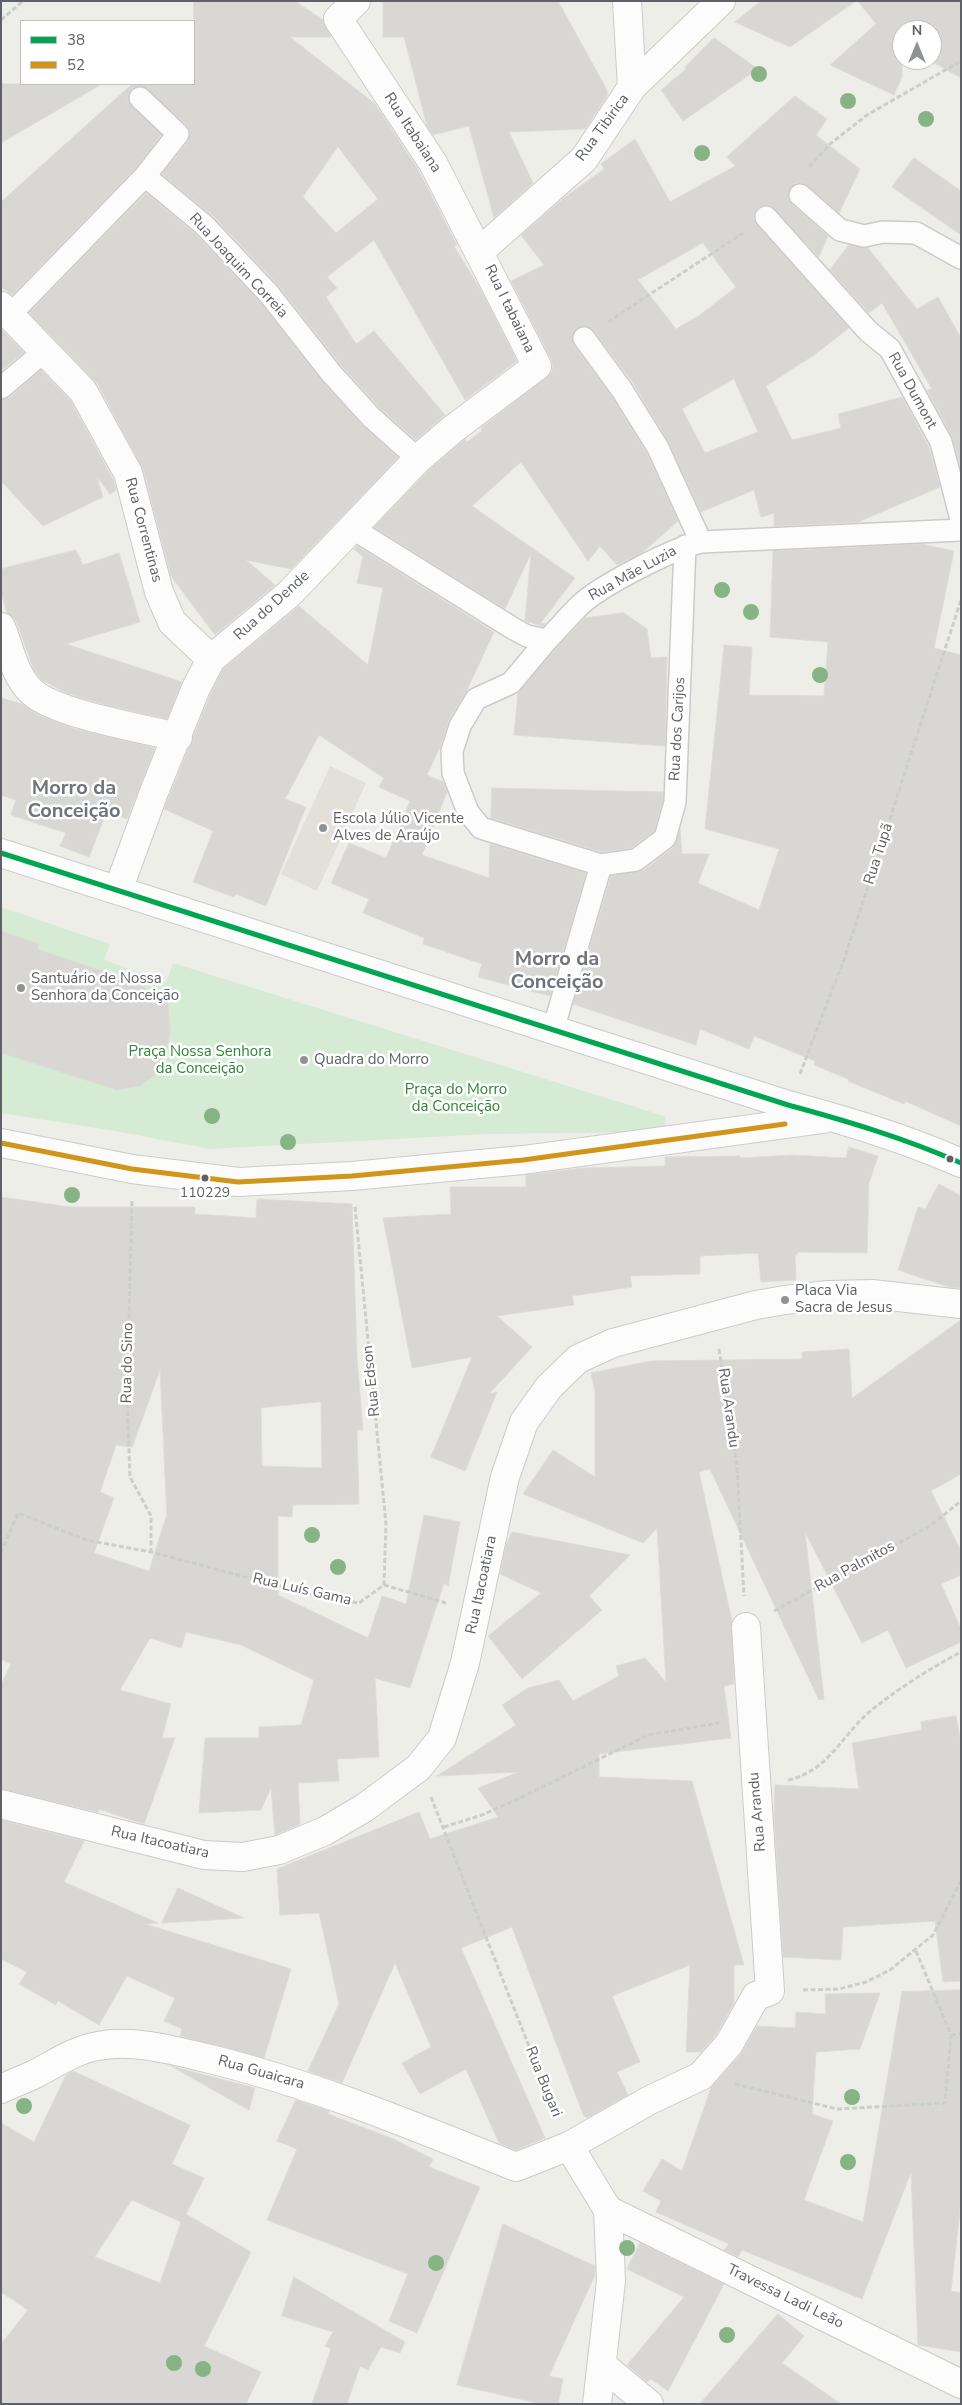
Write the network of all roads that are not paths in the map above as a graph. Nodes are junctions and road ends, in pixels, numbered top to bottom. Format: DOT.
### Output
graph roads {
  1 [pos="627,1"];
  2 [pos="722,1"];
  3 [pos="347,10"];
  4 [pos="632,87"];
  5 [pos="140,98"];
  6 [pos="145,176"];
  7 [pos="800,195"];
  8 [pos="766,217"];
  9 [pos="480,251"];
  10 [pos="961,258"];
  11 [pos="6,310"];
  12 [pos="584,338"];
  13 [pos="46,350"];
  14 [pos="537,366"];
  15 [pos="1,388"];
  16 [pos="418,459"];
  17 [pos="961,519"];
  18 [pos="352,528"];
  19 [pos="961,530"];
  20 [pos="693,544"];
  21 [pos="1,627"];
  22 [pos="548,640"];
  23 [pos="211,658"];
  24 [pos="178,737"];
  25 [pos="1,853"];
  26 [pos="601,865"];
  27 [pos="118,890"];
  28 [pos="553,1030"];
  29 [pos="834,1118"];
  30 [pos="1,1143"];
  31 [pos="961,1163"];
  32 [pos="961,1304"];
  33 [pos="746,1627"];
  34 [pos="1,1804"];
  35 [pos="1,2089"];
  36 [pos="569,2146"];
  37 [pos="608,2210"];
  38 [pos="602,2365"];
  39 [pos="961,2384"];
  40 [pos="597,2404"];
  41 [pos="649,2404"];
  1 -- 4 [label="street"];
  2 -- 4 [label="street, Rua Tibirica"];
  3 -- 9 [label="street, Rua Itabaiana"];
  4 -- 9 [label="street, Rua Tibirica"];
  5 -- 6 [label="lane"];
  6 -- 11 [label="lane"];
  6 -- 16 [label="lane, Rua Joaquim Correia"];
  7 -- 10 [label="lane"];
  8 -- 17 [label="lane, Rua Dumont"];
  9 -- 14 [label="street, Rua I tabaiana"];
  11 -- 13 [label="street, Rua Correntinas"];
  12 -- 20 [label="lane"];
  13 -- 15 [label="lane"];
  13 -- 23 [label="street, Rua Correntinas"];
  14 -- 16 [label="street, Rua do Dende"];
  16 -- 18 [label="street, Rua do Dende"];
  18 -- 22 [label="lane"];
  18 -- 23 [label="street, Rua do Dende"];
  19 -- 20 [label="lane, Rua Mãe Luzia"];
  20 -- 22 [label="lane, Rua Mãe Luzia"];
  20 -- 26 [label="lane, Rua dos Carijos"];
  21 -- 24 [label="street"];
  22 -- 26 [label="lane, Rua dos Carijos"];
  23 -- 24 [label="street, Rua do Dende"];
  24 -- 27 [label="street, Rua do Dende"];
  25 -- 27 [label="street"];
  26 -- 28 [label="lane"];
  27 -- 28 [label="street"];
  28 -- 29 [label="street"];
  29 -- 30 [label="street"];
  29 -- 31 [label="street"];
  32 -- 34 [label="street, Rua Itacoatiara"];
  33 -- 36 [label="street, Rua Arandu"];
  35 -- 36 [label="street, Rua Guaicara"];
  36 -- 37 [label="street"];
  37 -- 38 [label="street"];
  37 -- 39 [label="street, Travessa Ladi Leão"];
  38 -- 40 [label="street"];
  38 -- 41 [label="street"];
}
